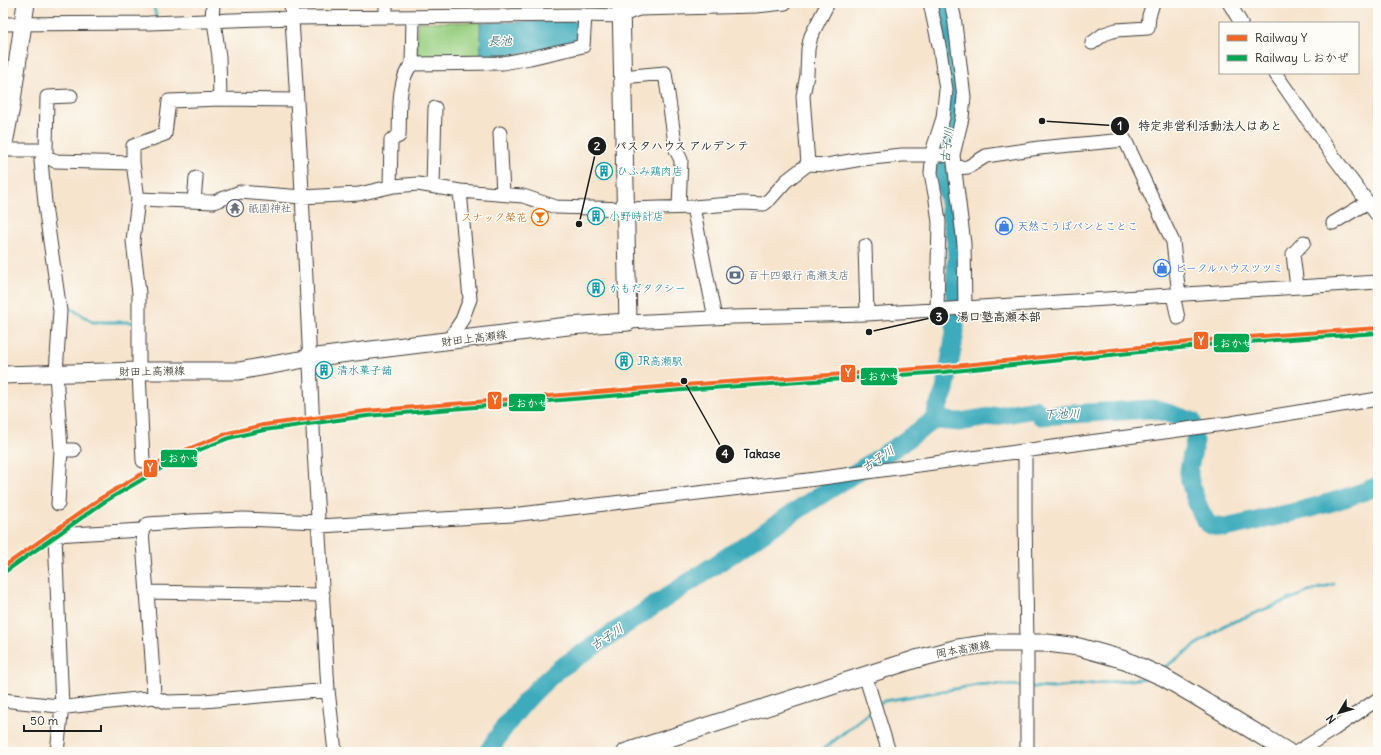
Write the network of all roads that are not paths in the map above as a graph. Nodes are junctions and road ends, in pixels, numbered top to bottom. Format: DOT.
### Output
graph roads {
  1 [pos="26,3"];
  2 [pos="213,3"];
  3 [pos="291,3"];
  4 [pos="386,3"];
  5 [pos="785,3"];
  6 [pos="828,3"];
  7 [pos="930,3"];
  8 [pos="951,3"];
  9 [pos="1152,3"];
  10 [pos="1229,3"];
  11 [pos="621,10"];
  12 [pos="585,15"];
  13 [pos="386,17"];
  14 [pos="413,17"];
  15 [pos="292,18"];
  16 [pos="213,21"];
  17 [pos="1240,22"];
  18 [pos="3,24"];
  19 [pos="23,25"];
  20 [pos="1092,43"];
  21 [pos="412,64"];
  22 [pos="1276,74"];
  23 [pos="622,77"];
  24 [pos="71,96"];
  25 [pos="220,99"];
  26 [pos="297,100"];
  27 [pos="435,108"];
  28 [pos="500,133"];
  29 [pos="3,149"];
  30 [pos="46,153"];
  31 [pos="932,155"];
  32 [pos="950,155"];
  33 [pos="133,163"];
  34 [pos="808,164"];
  35 [pos="955,168"];
  36 [pos="196,178"];
  37 [pos="433,186"];
  38 [pos="390,187"];
  39 [pos="460,191"];
  40 [pos="503,194"];
  41 [pos="302,197"];
  42 [pos="138,199"];
  43 [pos="194,201"];
  44 [pos="1368,202"];
  45 [pos="679,207"];
  46 [pos="693,207"];
  47 [pos="625,208"];
  48 [pos="1378,216"];
  49 [pos="1333,223"];
  50 [pos="1304,242"];
  51 [pos="865,246"];
  52 [pos="1378,282"];
  53 [pos="1297,287"];
  54 [pos="1176,295"];
  55 [pos="966,308"];
  56 [pos="936,309"];
  57 [pos="867,314"];
  58 [pos="715,318"];
  59 [pos="1178,318"];
  60 [pos="628,322"];
  61 [pos="448,341"];
  62 [pos="310,358"];
  63 [pos="139,371"];
  64 [pos="56,373"];
  65 [pos="3,375"];
  66 [pos="1378,399"];
  67 [pos="1025,452"];
  68 [pos="143,461"];
  69 [pos="58,504"];
  70 [pos="319,524"];
  71 [pos="142,530"];
  72 [pos="146,592"];
  73 [pos="323,595"];
  74 [pos="1028,643"];
  75 [pos="865,675"];
  76 [pos="328,690"];
  77 [pos="154,697"];
  78 [pos="1378,699"];
  79 [pos="3,700"];
  80 [pos="62,707"];
  81 [pos="1285,751"];
  82 [pos="57,752"];
  83 [pos="335,752"];
  84 [pos="626,752"];
  85 [pos="890,752"];
  86 [pos="1027,752"];
  1 -- 19 [label="main road"];
  2 -- 16 [label="street"];
  3 -- 15 [label="street"];
  4 -- 13 [label="street"];
  5 -- 11 [label="street"];
  6 -- 34 [label="street"];
  7 -- 31 [label="street"];
  8 -- 32 [label="street"];
  9 -- 20 [label="street"];
  10 -- 17 [label="street"];
  11 -- 12 [label="street"];
  11 -- 23 [label="main road"];
  12 -- 14 [label="street"];
  12 -- 21 [label="street"];
  13 -- 14 [label="street"];
  13 -- 15 [label="street"];
  14 -- 21 [label="street"];
  15 -- 16 [label="street"];
  15 -- 26 [label="street"];
  16 -- 19 [label="street"];
  16 -- 25 [label="street"];
  18 -- 19 [label="street"];
  19 -- 29 [label="main road"];
  21 -- 38 [label="street"];
  22 -- 44 [label="street"];
  23 -- 45 [label="street"];
  23 -- 47 [label="main road"];
  24 -- 30 [label="street"];
  25 -- 26 [label="street"];
  25 -- 33 [label="street"];
  26 -- 41 [label="street"];
  27 -- 37 [label="street"];
  28 -- 40 [label="street"];
  29 -- 30 [label="street"];
  30 -- 33 [label="street"];
  30 -- 64 [label="street"];
  31 -- 32 [label="street"];
  31 -- 34 [label="street"];
  31 -- 56 [label="street"];
  32 -- 35 [label="street"];
  33 -- 42 [label="street"];
  34 -- 46 [label="street"];
  35 -- 54 [label="street"];
  35 -- 55 [label="street"];
  36 -- 43 [label="street"];
  37 -- 38 [label="street"];
  37 -- 39 [label="street"];
  38 -- 41 [label="street"];
  39 -- 40 [label="street"];
  39 -- 61 [label="street"];
  40 -- 47 [label="street"];
  41 -- 43 [label="street"];
  41 -- 62 [label="street"];
  42 -- 43 [label="street"];
  42 -- 63 [label="street"];
  44 -- 48 [label="street"];
  44 -- 49 [label="street"];
  45 -- 46 [label="street"];
  45 -- 47 [label="street"];
  46 -- 58 [label="street"];
  47 -- 60 [label="main road"];
  50 -- 53 [label="street"];
  51 -- 57 [label="street"];
  52 -- 53 [label="street"];
  53 -- 54 [label="street"];
  54 -- 55 [label="street"];
  54 -- 59 [label="street"];
  55 -- 56 [label="street"];
  56 -- 57 [label="street"];
  57 -- 58 [label="street"];
  58 -- 60 [label="street"];
  60 -- 61 [label="main road, 財田上高瀬線"];
  61 -- 62 [label="main road, 財田上高瀬線"];
  62 -- 63 [label="main road, 財田上高瀬線"];
  62 -- 70 [label="street"];
  63 -- 64 [label="main road, 財田上高瀬線"];
  63 -- 68 [label="street"];
  64 -- 65 [label="main road, 財田上高瀬線"];
  64 -- 69 [label="street"];
  66 -- 67 [label="street"];
  67 -- 70 [label="street"];
  67 -- 74 [label="street"];
  70 -- 71 [label="street"];
  70 -- 73 [label="street"];
  71 -- 72 [label="street"];
  71 -- 80 [label="street"];
  72 -- 73 [label="street"];
  72 -- 77 [label="street"];
  73 -- 76 [label="street"];
  74 -- 75 [label="main road, 岡本高瀬線"];
  74 -- 81 [label="main road, 岡本高瀬線"];
  74 -- 86 [label="street"];
  75 -- 84 [label="main road, 岡本高瀬線"];
  75 -- 85 [label="street"];
  76 -- 77 [label="street"];
  76 -- 83 [label="street"];
  77 -- 80 [label="street"];
  78 -- 81 [label="street"];
  79 -- 80 [label="street"];
  80 -- 82 [label="street"];
}
